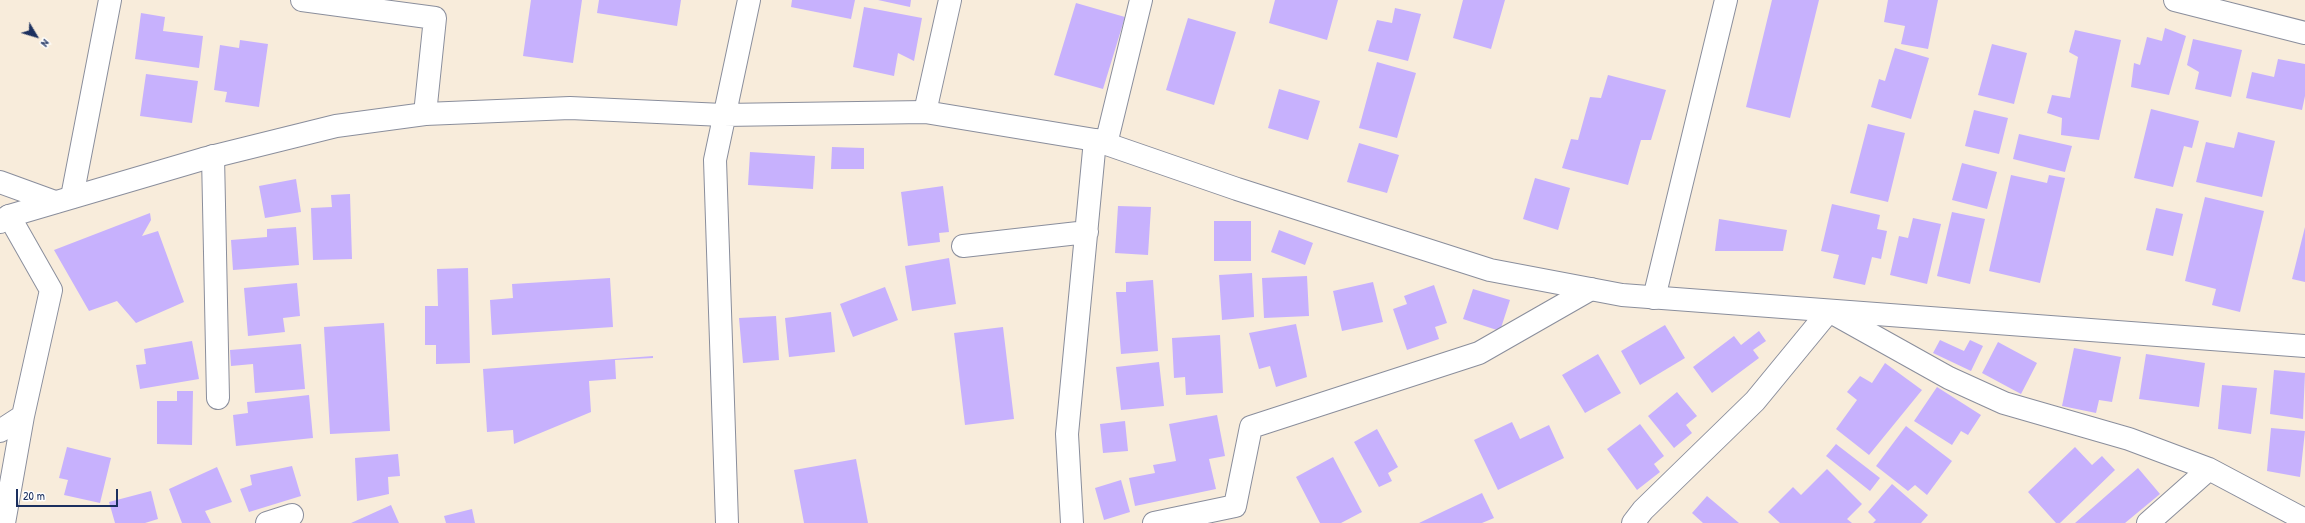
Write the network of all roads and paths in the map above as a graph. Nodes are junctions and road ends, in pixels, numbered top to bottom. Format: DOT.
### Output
graph roads {
  1 [pos="110,0"];
  2 [pos="302,0"];
  3 [pos="749,0"];
  4 [pos="950,0"];
  5 [pos="1141,0"];
  6 [pos="1726,0"];
  7 [pos="2175,0"];
  8 [pos="2305,33"];
  9 [pos="924,112"];
  10 [pos="425,114"];
  11 [pos="723,114"];
  12 [pos="1101,142"];
  13 [pos="213,156"];
  14 [pos="0,182"];
  15 [pos="64,200"];
  16 [pos="5,219"];
  17 [pos="1086,232"];
  18 [pos="963,246"];
  19 [pos="1591,289"];
  20 [pos="1654,298"];
  21 [pos="1829,311"];
  22 [pos="2305,346"];
  23 [pos="218,398"];
  24 [pos="23,416"];
  25 [pos="0,431"];
  26 [pos="2209,469"];
  27 [pos="292,515"];
  28 [pos="2305,520"];
  29 [pos="4,523"];
  30 [pos="267,523"];
  31 [pos="727,523"];
  32 [pos="1072,523"];
  33 [pos="1154,523"];
  34 [pos="1634,523"];
  35 [pos="2148,523"];
  1 -- 15 [label="street"];
  2 -- 10 [label="street"];
  3 -- 11 [label="street"];
  4 -- 9 [label="street"];
  5 -- 12 [label="street"];
  6 -- 20 [label="street"];
  7 -- 8 [label="street"];
  9 -- 11 [label="street"];
  9 -- 12 [label="street"];
  10 -- 11 [label="street"];
  10 -- 13 [label="street"];
  11 -- 31 [label="street"];
  12 -- 17 [label="street"];
  12 -- 19 [label="street"];
  13 -- 15 [label="street"];
  13 -- 23 [label="street"];
  14 -- 15 [label="street"];
  15 -- 16 [label="street"];
  16 -- 24 [label="street"];
  17 -- 18 [label="street"];
  17 -- 32 [label="street"];
  19 -- 20 [label="street"];
  19 -- 33 [label="street"];
  20 -- 21 [label="street"];
  21 -- 22 [label="street"];
  21 -- 26 [label="street"];
  21 -- 34 [label="street"];
  24 -- 25 [label="street"];
  24 -- 29 [label="street"];
  26 -- 28 [label="street"];
  26 -- 35 [label="street"];
  27 -- 30 [label="street"];
}
